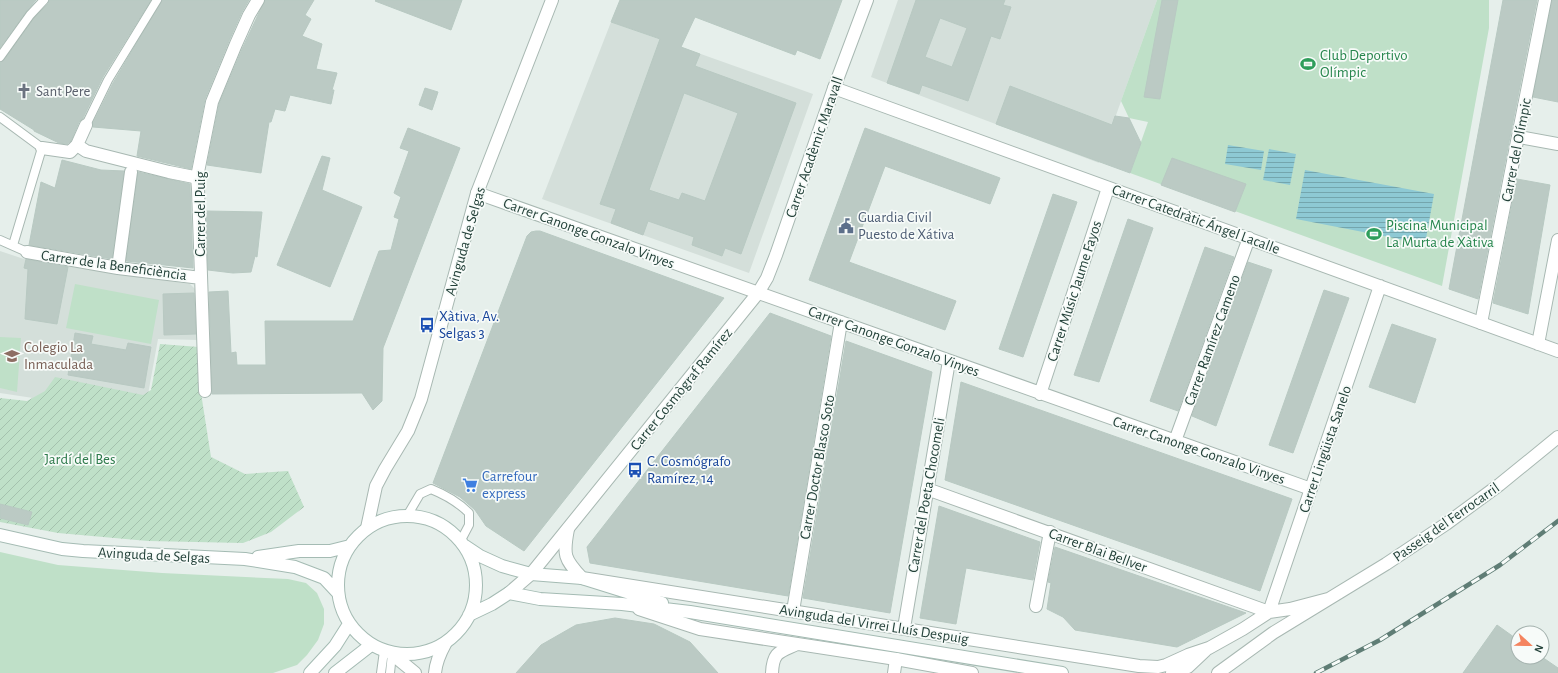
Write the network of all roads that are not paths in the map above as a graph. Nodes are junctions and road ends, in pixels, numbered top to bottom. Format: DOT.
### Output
graph roads {
  1 [pos="44,0"];
  2 [pos="157,0"];
  3 [pos="258,0"];
  4 [pos="552,0"];
  5 [pos="868,0"];
  6 [pos="1545,0"];
  7 [pos="0,57"];
  8 [pos="834,88"];
  9 [pos="0,117"];
  10 [pos="86,124"];
  11 [pos="1519,137"];
  12 [pos="1558,144"];
  13 [pos="77,145"];
  14 [pos="42,148"];
  15 [pos="131,172"];
  16 [pos="196,177"];
  17 [pos="1108,188"];
  18 [pos="477,193"];
  19 [pos="1249,238"];
  20 [pos="0,240"];
  21 [pos="1558,240"];
  22 [pos="13,245"];
  23 [pos="27,252"];
  24 [pos="118,268"];
  25 [pos="201,278"];
  26 [pos="1380,286"];
  27 [pos="758,293"];
  28 [pos="842,322"];
  29 [pos="1481,323"];
  30 [pos="1538,344"];
  31 [pos="1558,351"];
  32 [pos="949,361"];
  33 [pos="205,391"];
  34 [pos="1040,394"];
  35 [pos="1558,437"];
  36 [pos="1175,441"];
  37 [pos="927,489"];
  38 [pos="1311,489"];
  39 [pos="407,516"];
  40 [pos="367,528"];
  41 [pos="568,529"];
  42 [pos="1050,532"];
  43 [pos="0,535"];
  44 [pos="462,543"];
  45 [pos="350,546"];
  46 [pos="245,559"];
  47 [pos="530,574"];
  48 [pos="582,578"];
  49 [pos="338,593"];
  50 [pos="509,593"];
  51 [pos="1328,599"];
  52 [pos="622,604"];
  53 [pos="1036,606"];
  54 [pos="793,611"];
  55 [pos="690,612"];
  56 [pos="1269,612"];
  57 [pos="469,615"];
  58 [pos="349,624"];
  59 [pos="904,628"];
  60 [pos="445,644"];
  61 [pos="797,644"];
  62 [pos="371,645"];
  63 [pos="1209,648"];
  64 [pos="388,652"];
  65 [pos="896,659"];
  66 [pos="1169,669"];
  67 [pos="310,673"];
  68 [pos="335,673"];
  69 [pos="381,673"];
  70 [pos="390,673"];
  71 [pos="415,673"];
  72 [pos="435,673"];
  73 [pos="772,673"];
  74 [pos="894,673"];
  75 [pos="972,673"];
  76 [pos="1062,673"];
  77 [pos="1218,673"];
  1 -- 7 [label="lane"];
  2 -- 10 [label="lane"];
  3 -- 16 [label="street, Carrer del Puig"];
  4 -- 18 [label="street, Avinguda de Selgas"];
  5 -- 8 [label="street, Carrer Acadèmic Maravall"];
  6 -- 11 [label="street, Carrer del Olímpic"];
  8 -- 17 [label="street, Carrer Catedràtic Ángel Lacalle"];
  8 -- 27 [label="street, Carrer Acadèmic Maravall"];
  9 -- 14 [label="lane"];
  10 -- 13 [label="street"];
  11 -- 12 [label="street"];
  11 -- 29 [label="street, Carrer del Olímpic"];
  13 -- 14 [label="street"];
  13 -- 16 [label="street"];
  14 -- 22 [label="lane"];
  15 -- 24 [label="street"];
  16 -- 25 [label="street, Carrer del Puig"];
  17 -- 19 [label="street, Carrer Catedràtic Ángel Lacalle"];
  17 -- 34 [label="street, Carrer Músic Jaume Fayos"];
  18 -- 27 [label="street, Carrer Canonge Gonzalo Vinyes"];
  18 -- 40 [label="street, Avinguda de Selgas"];
  19 -- 26 [label="street, Carrer Catedràtic Ángel Lacalle"];
  19 -- 36 [label="street, Carrer Ramírez Cameno"];
  20 -- 22 [label="lane"];
  21 -- 30 [label="street"];
  22 -- 23 [label="lane"];
  23 -- 24 [label="street, Carrer de la Beneficiència"];
  24 -- 25 [label="street, Carrer de la Beneficiència"];
  25 -- 33 [label="street, Carrer del Puig"];
  26 -- 29 [label="street, Carrer Catedràtic Ángel Lacalle"];
  26 -- 38 [label="street, Carrer Lingüista Sanelo"];
  27 -- 28 [label="street, Carrer Canonge Gonzalo Vinyes"];
  27 -- 41 [label="street, Carrer Cosmògraf Ramírez"];
  28 -- 32 [label="street, Carrer Canonge Gonzalo Vinyes"];
  28 -- 54 [label="street, Carrer Doctor Blasco Soto"];
  29 -- 30 [label="street, Carrer Catedràtic Ángel Lacalle"];
  30 -- 31 [label="street, Carrer Catedràtic Ángel Lacalle"];
  32 -- 34 [label="street, Carrer Canonge Gonzalo Vinyes"];
  32 -- 37 [label="street, Carrer del Poeta Chocomeli"];
  34 -- 36 [label="street, Carrer Canonge Gonzalo Vinyes"];
  35 -- 51 [label="street, Passeig del Ferrocarril"];
  36 -- 38 [label="street, Carrer Canonge Gonzalo Vinyes"];
  37 -- 42 [label="street, Carrer Blai Bellver"];
  37 -- 59 [label="street, Carrer del Poeta Chocomeli"];
  38 -- 56 [label="street, Carrer Lingüista Sanelo"];
  39 -- 40 [label="street"];
  39 -- 44 [label="street"];
  39 -- 44 [label="lane"];
  40 -- 45 [label="street"];
  41 -- 47 [label="street, Carrer Cosmògraf Ramírez"];
  41 -- 48 [label="street"];
  42 -- 53 [label="street"];
  42 -- 56 [label="street, Carrer Blai Bellver"];
  43 -- 46 [label="street, Avinguda de Selgas"];
  44 -- 47 [label="street, Avinguda del Virrei Lluís Despuig"];
  44 -- 57 [label="street"];
  45 -- 46 [label="street, Avinguda de Selgas"];
  45 -- 49 [label="street"];
  46 -- 49 [label="street, Avinguda de Selgas"];
  47 -- 48 [label="street, Avinguda del Virrei Lluís Despuig"];
  47 -- 50 [label="street, Carrer Cosmògraf Ramírez"];
  48 -- 54 [label="street, Avinguda del Virrei Lluís Despuig"];
  48 -- 55 [label="street, Avinguda del Virrei Lluís Despuig"];
  49 -- 58 [label="street"];
  50 -- 52 [label="street, Avinguda del Virrei Lluís Despuig"];
  50 -- 57 [label="street"];
  51 -- 56 [label="street, Passeig del Ferrocarril"];
  51 -- 77 [label="street, Passeig del Ferrocarril"];
  52 -- 55 [label="street, Avinguda del Virrei Lluís Despuig"];
  52 -- 61 [label="street, Avinguda del Virrei Lluís Despuig"];
  54 -- 59 [label="street, Avinguda del Virrei Lluís Despuig"];
  55 -- 76 [label="street, Avinguda del Virrei Lluís Despuig"];
  56 -- 63 [label="street, Passeig del Ferrocarril"];
  57 -- 60 [label="street"];
  58 -- 62 [label="street"];
  58 -- 67 [label="street"];
  59 -- 66 [label="street, Avinguda del Virrei Lluís Despuig"];
  60 -- 64 [label="street"];
  60 -- 72 [label="street"];
  61 -- 65 [label="street, Avinguda del Virrei Lluís Despuig"];
  61 -- 73 [label="street"];
  62 -- 64 [label="street"];
  62 -- 68 [label="street"];
  63 -- 66 [label="street, Avinguda del Virrei Lluís Despuig"];
  64 -- 69 [label="lane"];
  64 -- 70 [label="lane"];
  64 -- 71 [label="street"];
  65 -- 74 [label="street"];
  65 -- 75 [label="street, Avinguda del Virrei Lluís Despuig"];
}
